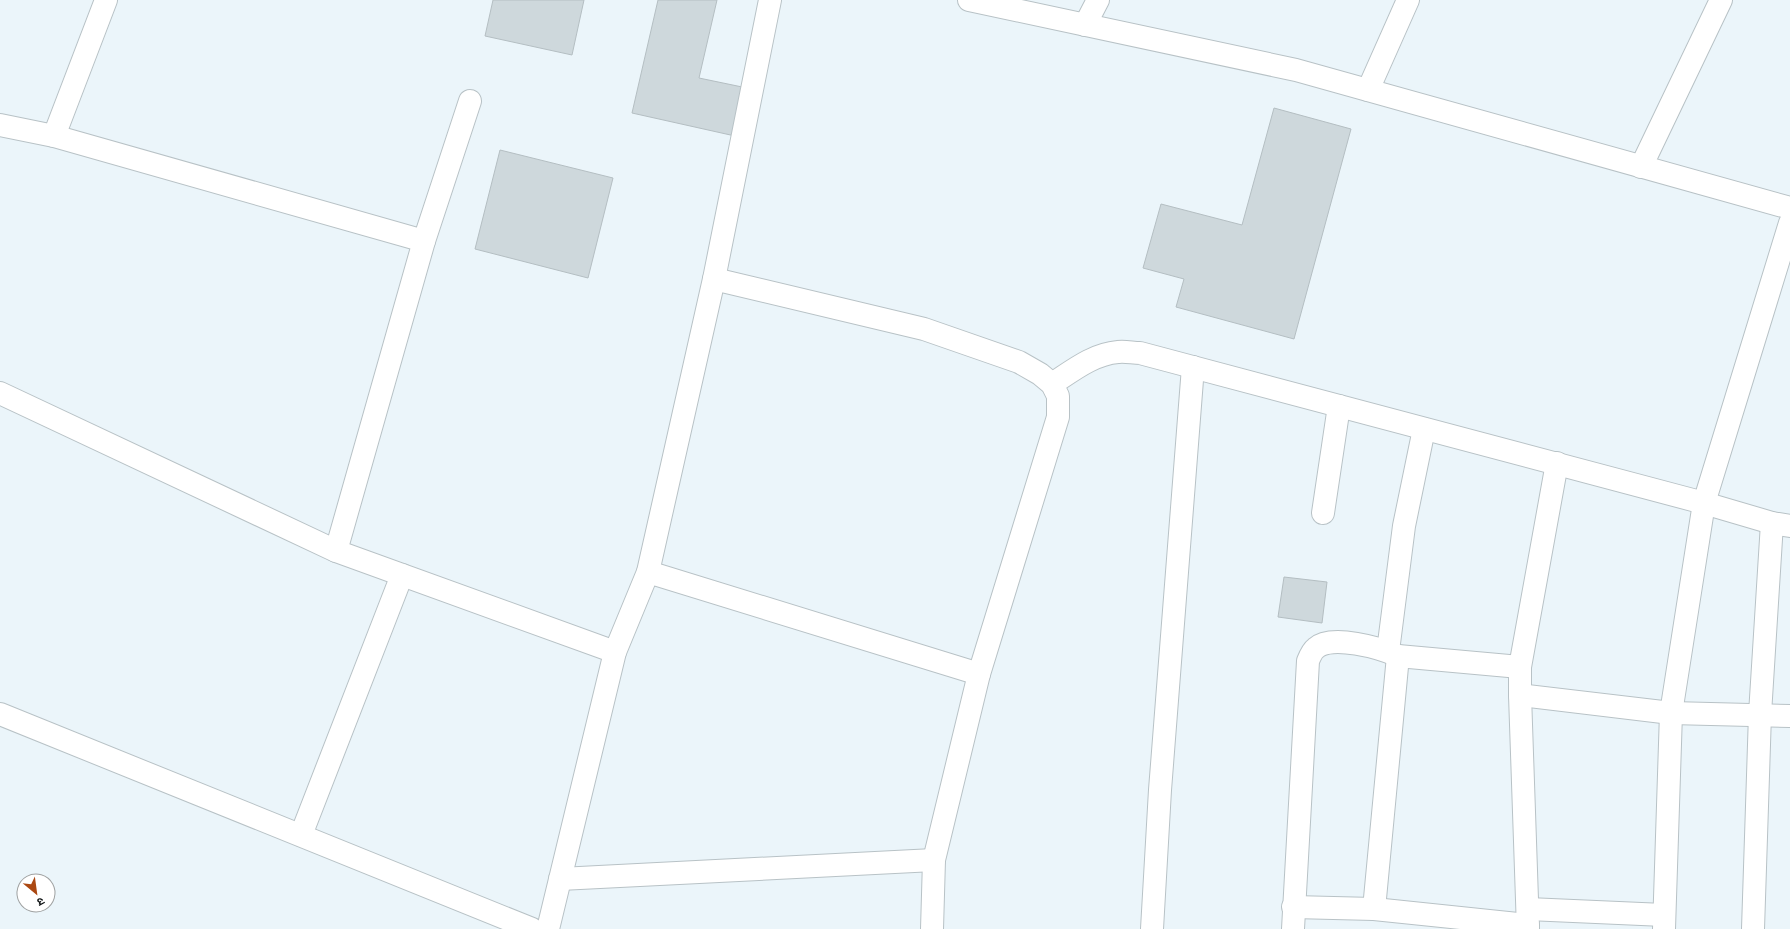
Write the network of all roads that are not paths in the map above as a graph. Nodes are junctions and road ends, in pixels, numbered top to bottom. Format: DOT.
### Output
graph roads {
  1 [pos="106,0"];
  2 [pos="770,0"];
  3 [pos="969,0"];
  4 [pos="1098,0"];
  5 [pos="1408,0"];
  6 [pos="1720,0"];
  7 [pos="1085,25"];
  8 [pos="1368,90"];
  9 [pos="470,101"];
  10 [pos="0,125"];
  11 [pos="54,136"];
  12 [pos="1640,167"];
  13 [pos="1790,208"];
  14 [pos="1790,223"];
  15 [pos="424,241"];
  16 [pos="714,279"];
  17 [pos="1193,367"];
  18 [pos="1052,384"];
  19 [pos="0,394"];
  20 [pos="1339,406"];
  21 [pos="1424,429"];
  22 [pos="1557,463"];
  23 [pos="1704,503"];
  24 [pos="1323,513"];
  25 [pos="1781,525"];
  26 [pos="336,551"];
  27 [pos="648,572"];
  28 [pos="402,575"];
  29 [pos="615,652"];
  30 [pos="1393,653"];
  31 [pos="1520,667"];
  32 [pos="979,674"];
  33 [pos="1520,695"];
  34 [pos="1672,713"];
  35 [pos="0,714"];
  36 [pos="1760,714"];
  37 [pos="1790,716"];
  38 [pos="301,835"];
  39 [pos="934,860"];
  40 [pos="560,879"];
  41 [pos="1293,907"];
  42 [pos="1374,909"];
  43 [pos="1528,921"];
  44 [pos="1664,922"];
  45 [pos="532,929"];
  46 [pos="548,929"];
  47 [pos="932,929"];
  48 [pos="1152,929"];
  49 [pos="1293,929"];
  50 [pos="1753,929"];
  1 -- 11 [label="street"];
  2 -- 16 [label="street"];
  3 -- 7 [label="street"];
  4 -- 7 [label="street"];
  5 -- 8 [label="street"];
  6 -- 12 [label="street"];
  7 -- 8 [label="street"];
  8 -- 12 [label="street"];
  9 -- 15 [label="street"];
  10 -- 11 [label="street"];
  11 -- 15 [label="street"];
  12 -- 13 [label="street"];
  14 -- 23 [label="street"];
  15 -- 26 [label="street"];
  16 -- 18 [label="street"];
  16 -- 27 [label="street"];
  17 -- 18 [label="street"];
  17 -- 20 [label="street"];
  17 -- 48 [label="street"];
  18 -- 32 [label="street"];
  19 -- 26 [label="street"];
  20 -- 21 [label="street"];
  20 -- 24 [label="street"];
  21 -- 22 [label="street"];
  21 -- 30 [label="street"];
  22 -- 23 [label="street"];
  22 -- 31 [label="street"];
  23 -- 25 [label="street"];
  23 -- 34 [label="street"];
  25 -- 36 [label="street"];
  26 -- 28 [label="street"];
  27 -- 29 [label="street"];
  27 -- 32 [label="street"];
  28 -- 29 [label="street"];
  28 -- 38 [label="street"];
  29 -- 40 [label="street"];
  30 -- 31 [label="street"];
  30 -- 41 [label="street"];
  30 -- 42 [label="street"];
  31 -- 33 [label="street"];
  32 -- 39 [label="street"];
  33 -- 34 [label="street"];
  33 -- 43 [label="street"];
  34 -- 36 [label="street"];
  34 -- 44 [label="street"];
  35 -- 38 [label="street"];
  36 -- 37 [label="street"];
  36 -- 50 [label="street"];
  38 -- 45 [label="street"];
  39 -- 40 [label="street"];
  39 -- 47 [label="street"];
  40 -- 46 [label="street"];
  41 -- 42 [label="street"];
  41 -- 49 [label="street"];
  42 -- 43 [label="street"];
  43 -- 44 [label="street"];
}
